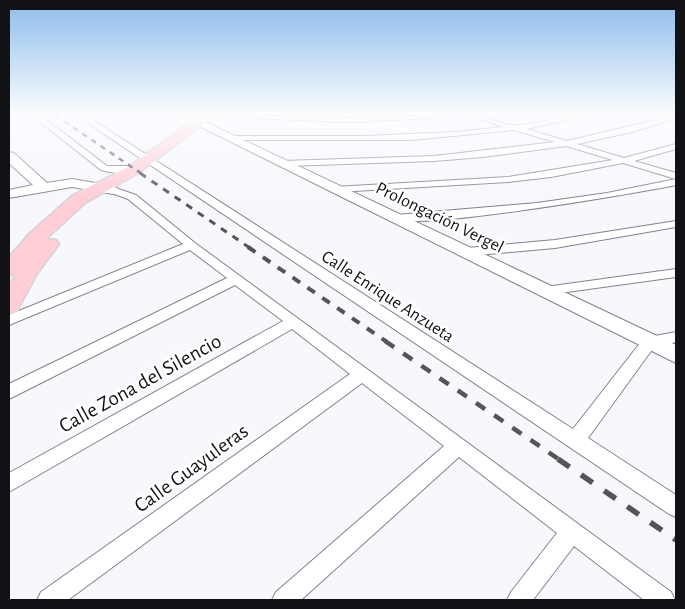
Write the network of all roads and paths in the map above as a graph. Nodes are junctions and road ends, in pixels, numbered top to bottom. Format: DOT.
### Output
graph roads {
  1 [pos="72,143"];
  2 [pos="115,143"];
  3 [pos="166,143"];
  4 [pos="244,143"];
  5 [pos="564,143"];
  6 [pos="568,143"];
  7 [pos="676,146"];
  8 [pos="9,156"];
  9 [pos="623,160"];
  10 [pos="286,163"];
  11 [pos="141,164"];
  12 [pos="676,176"];
  13 [pos="676,182"];
  14 [pos="43,187"];
  15 [pos="107,189"];
  16 [pos="336,189"];
  17 [pos="9,194"];
  18 [pos="396,218"];
  19 [pos="676,224"];
  20 [pos="191,245"];
  21 [pos="466,252"];
  22 [pos="9,269"];
  23 [pos="676,273"];
  24 [pos="236,279"];
  25 [pos="545,291"];
  26 [pos="9,306"];
  27 [pos="9,320"];
  28 [pos="293,322"];
  29 [pos="676,337"];
  30 [pos="649,342"];
  31 [pos="676,354"];
  32 [pos="362,374"];
  33 [pos="9,392"];
  34 [pos="575,442"];
  35 [pos="458,446"];
  36 [pos="9,482"];
  37 [pos="676,507"];
  38 [pos="572,532"];
  39 [pos="525,598"];
  40 [pos="49,600"];
  41 [pos="284,600"];
  42 [pos="663,600"];
  1 -- 11 [label="street"];
  2 -- 11 [label="street, Calle Enrique Anzueta"];
  3 -- 11 [label="main road"];
  4 -- 10 [label="street, Prolongación Vergel"];
  5 -- 10 [label="street"];
  6 -- 9 [label="street"];
  7 -- 9 [label="street"];
  8 -- 14 [label="street"];
  9 -- 12 [label="street"];
  9 -- 16 [label="street"];
  10 -- 16 [label="street, Prolongación Vergel"];
  11 -- 15 [label="main road"];
  11 -- 34 [label="street, Calle Enrique Anzueta"];
  13 -- 18 [label="street"];
  14 -- 15 [label="street"];
  14 -- 17 [label="street"];
  15 -- 20 [label="street"];
  15 -- 22 [label="main road"];
  15 -- 26 [label="main road"];
  16 -- 18 [label="street, Prolongación Vergel"];
  18 -- 21 [label="street, Prolongación Vergel"];
  19 -- 21 [label="street"];
  20 -- 24 [label="street"];
  20 -- 27 [label="street"];
  21 -- 25 [label="street, Prolongación Vergel"];
  23 -- 25 [label="street"];
  24 -- 28 [label="street"];
  24 -- 33 [label="street"];
  25 -- 30 [label="street, Prolongación Vergel"];
  28 -- 32 [label="street"];
  28 -- 36 [label="street, Calle Zona del Silencio"];
  29 -- 30 [label="street"];
  30 -- 31 [label="street, Prolongación Vergel"];
  30 -- 34 [label="street"];
  32 -- 35 [label="street"];
  32 -- 40 [label="street, Calle Guayuleras"];
  34 -- 37 [label="street, Calle Enrique Anzueta"];
  35 -- 38 [label="street"];
  35 -- 41 [label="street"];
  38 -- 39 [label="street"];
  38 -- 42 [label="street"];
}
